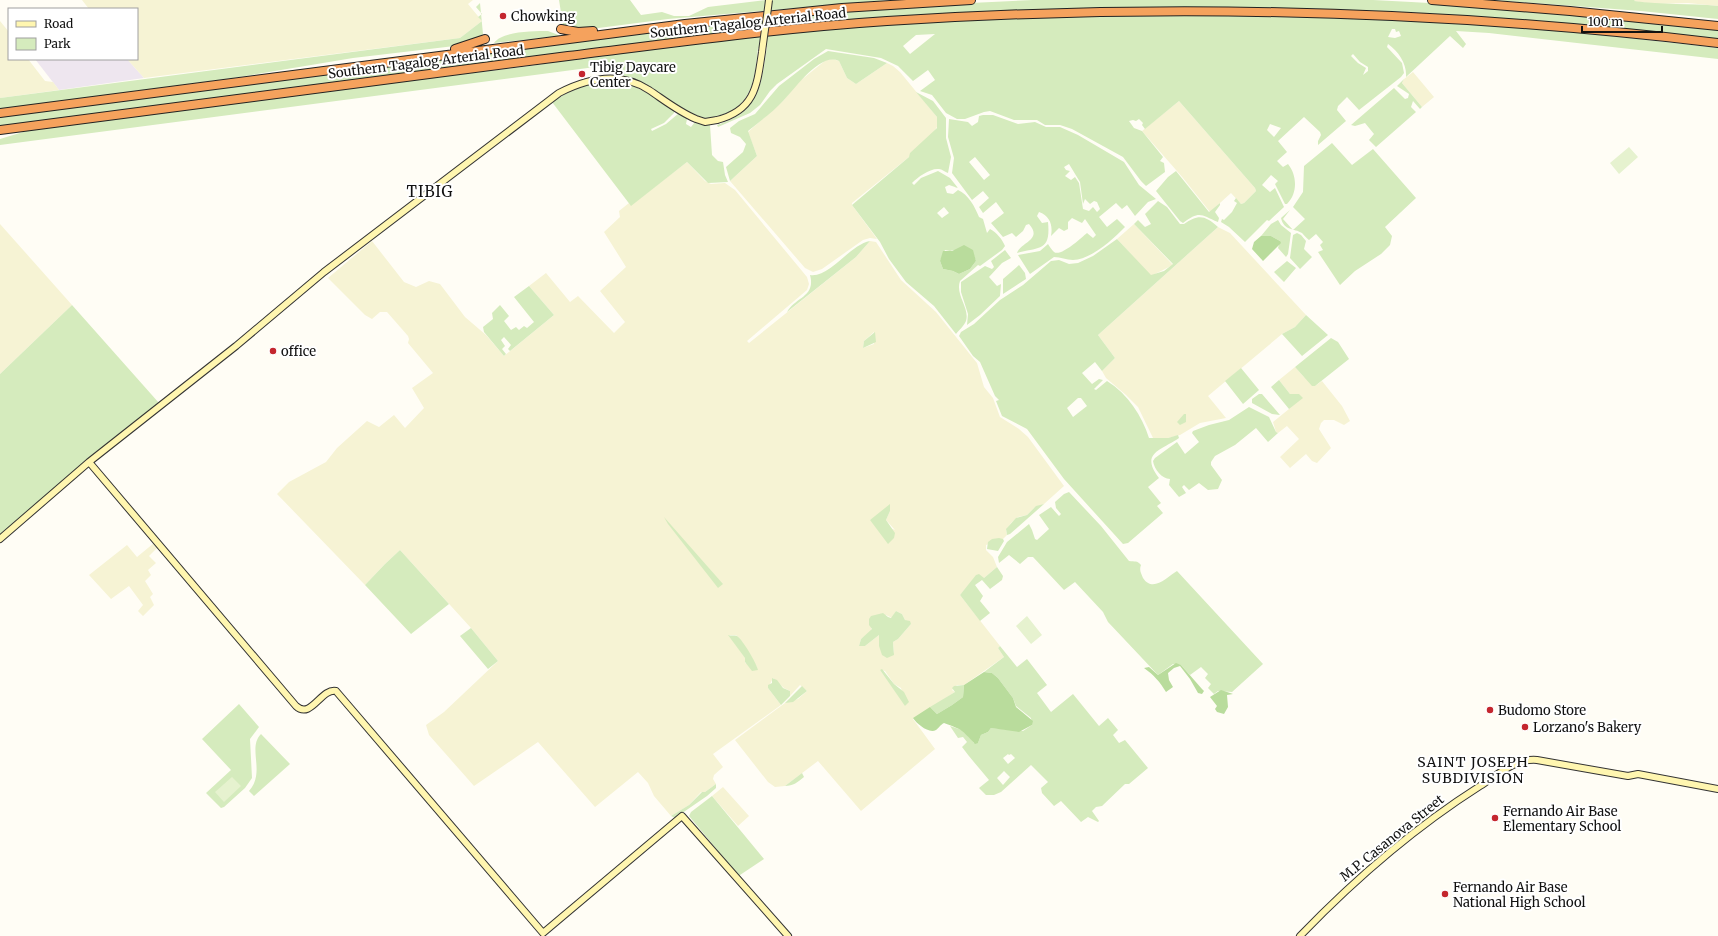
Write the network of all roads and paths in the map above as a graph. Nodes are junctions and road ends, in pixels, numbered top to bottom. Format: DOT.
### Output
graph roads {
  1 [pos="769,0"];
  2 [pos="972,0"];
  3 [pos="1432,0"];
  4 [pos="715,20"];
  5 [pos="1718,26"];
  6 [pos="562,29"];
  7 [pos="485,39"];
  8 [pos="1718,43"];
  9 [pos="296,74"];
  10 [pos="0,114"];
  11 [pos="0,130"];
  12 [pos="89,462"];
  13 [pos="0,539"];
  14 [pos="1718,789"];
  15 [pos="788,936"];
  16 [pos="1300,936"];
  1 -- 12 [label="street, bridge"];
  2 -- 4 [label="highway, Southern Tagalog Arterial Road"];
  3 -- 5 [label="highway"];
  4 -- 6 [label="highway"];
  4 -- 9 [label="highway, Southern Tagalog Arterial Road"];
  7 -- 9 [label="highway"];
  8 -- 11 [label="highway, Southern Tagalog Arterial Road"];
  9 -- 10 [label="highway, Southern Tagalog Arterial Road"];
  12 -- 13 [label="street"];
  12 -- 15 [label="street"];
  14 -- 16 [label="street, M.P. Casanova Street"];
}
